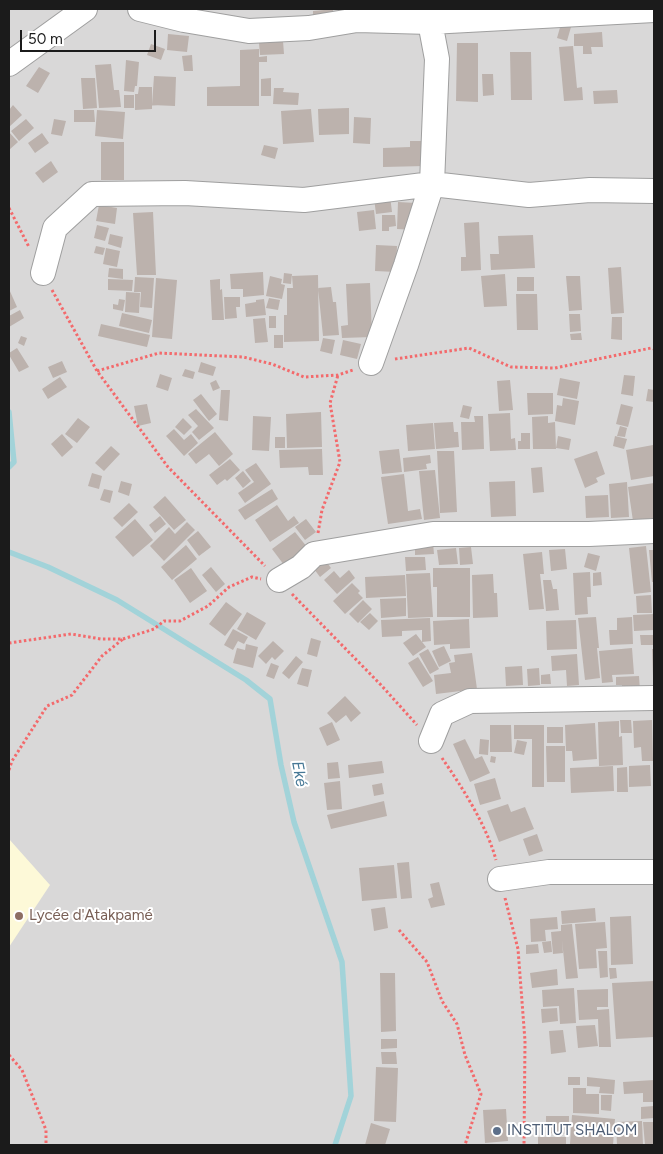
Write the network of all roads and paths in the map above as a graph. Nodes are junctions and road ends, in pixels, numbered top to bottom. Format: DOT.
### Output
graph roads {
  1 [pos="85,9"];
  2 [pos="140,9"];
  3 [pos="654,10"];
  4 [pos="430,22"];
  5 [pos="9,64"];
  6 [pos="432,184"];
  7 [pos="654,191"];
  8 [pos="9,208"];
  9 [pos="43,273"];
  10 [pos="371,363"];
  11 [pos="338,375"];
  12 [pos="654,530"];
  13 [pos="314,554"];
  14 [pos="278,580"];
  15 [pos="123,639"];
  16 [pos="9,643"];
  17 [pos="654,698"];
  18 [pos="431,741"];
  19 [pos="9,770"];
  20 [pos="654,872"];
  21 [pos="500,879"];
  22 [pos="399,930"];
  23 [pos="9,1055"];
  24 [pos="46,1145"];
  25 [pos="465,1145"];
  26 [pos="524,1145"];
  1 -- 5 [label="street"];
  2 -- 4 [label="street"];
  3 -- 4 [label="street"];
  4 -- 6 [label="street"];
  6 -- 7 [label="street"];
  6 -- 9 [label="street"];
  6 -- 10 [label="street"];
  8 -- 9 [label="path"];
  9 -- 14 [label="path"];
  11 -- 13 [label="path"];
  12 -- 13 [label="street"];
  13 -- 14 [label="street"];
  14 -- 15 [label="path"];
  14 -- 18 [label="path"];
  15 -- 16 [label="path"];
  15 -- 19 [label="path"];
  17 -- 18 [label="street"];
  18 -- 21 [label="path"];
  20 -- 21 [label="street"];
  21 -- 26 [label="path"];
  22 -- 25 [label="path"];
  23 -- 24 [label="path"];
}
